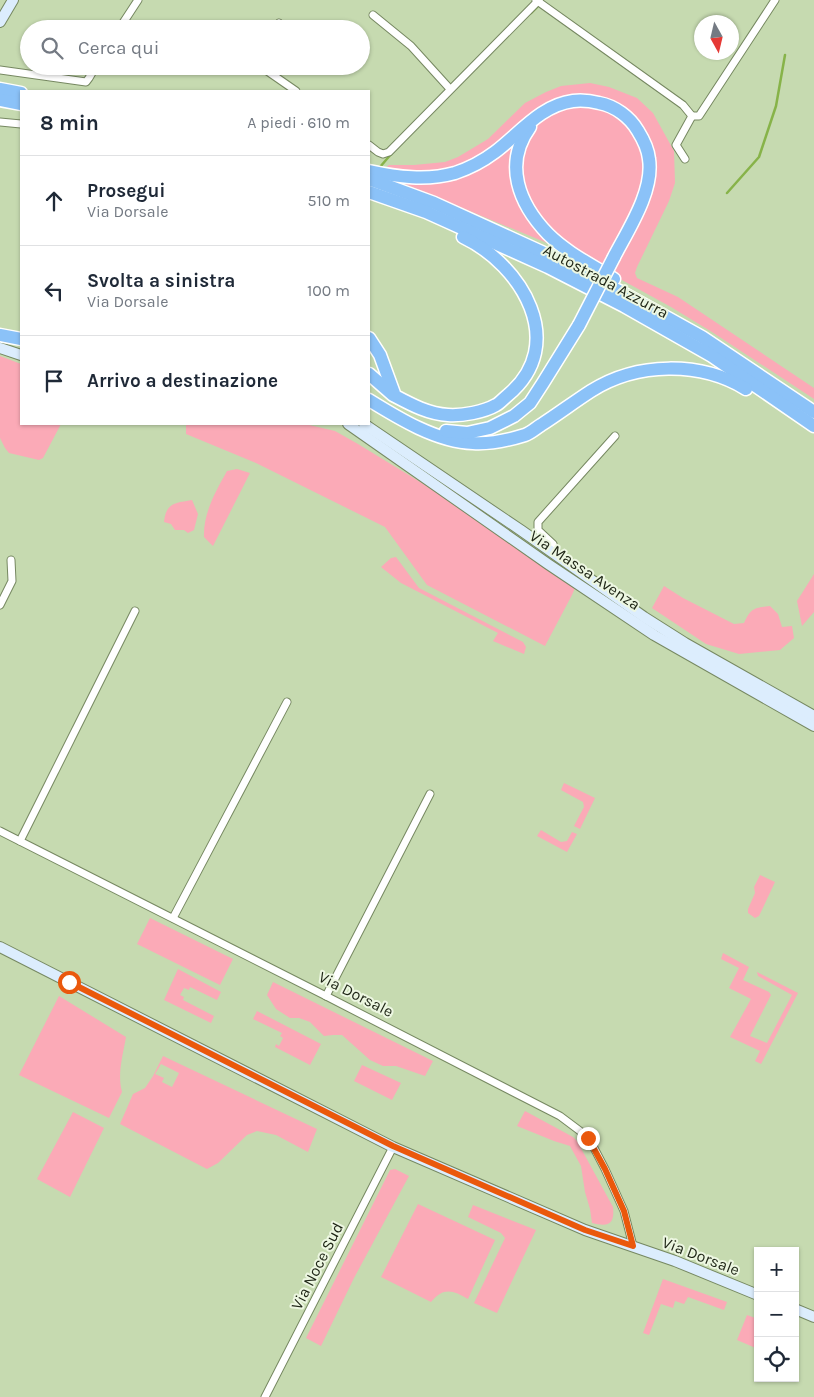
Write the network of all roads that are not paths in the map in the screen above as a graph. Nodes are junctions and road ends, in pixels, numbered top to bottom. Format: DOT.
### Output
graph roads {
  1 [pos="13,0"];
  2 [pos="138,0"];
  3 [pos="538,0"];
  4 [pos="775,0"];
  5 [pos="373,15"];
  6 [pos="125,20"];
  7 [pos="0,22"];
  8 [pos="0,70"];
  9 [pos="20,73"];
  10 [pos="36,75"];
  11 [pos="92,75"];
  12 [pos="273,75"];
  13 [pos="0,89"];
  14 [pos="450,89"];
  15 [pos="295,90"];
  16 [pos="20,93"];
  17 [pos="0,100"];
  18 [pos="20,104"];
  19 [pos="538,115"];
  20 [pos="692,116"];
  21 [pos="0,122"];
  22 [pos="20,124"];
  23 [pos="370,146"];
  24 [pos="685,159"];
  25 [pos="370,172"];
  26 [pos="370,179"];
  27 [pos="370,192"];
  28 [pos="397,202"];
  29 [pos="0,336"];
  30 [pos="702,337"];
  31 [pos="20,339"];
  32 [pos="370,340"];
  33 [pos="0,348"];
  34 [pos="20,352"];
  35 [pos="370,375"];
  36 [pos="395,396"];
  37 [pos="370,401"];
  38 [pos="814,412"];
  39 [pos="349,425"];
  40 [pos="365,425"];
  41 [pos="814,426"];
  42 [pos="422,429"];
  43 [pos="446,431"];
  44 [pos="615,436"];
  45 [pos="558,556"];
  46 [pos="10,560"];
  47 [pos="0,605"];
  48 [pos="136,611"];
  49 [pos="287,702"];
  50 [pos="814,716"];
  51 [pos="814,726"];
  52 [pos="430,794"];
  53 [pos="0,832"];
  54 [pos="20,841"];
  55 [pos="173,918"];
  56 [pos="0,946"];
  57 [pos="326,996"];
  58 [pos="393,1146"];
  59 [pos="633,1246"];
  60 [pos="754,1293"];
  61 [pos="799,1311"];
  62 [pos="814,1317"];
  63 [pos="265,1397"];
  1 -- 7 [label="main road"];
  2 -- 6 [label="street"];
  3 -- 14 [label="street"];
  3 -- 20 [label="street"];
  4 -- 20 [label="street"];
  5 -- 14 [label="street"];
  8 -- 9 [label="street"];
  10 -- 11 [label="street"];
  12 -- 15 [label="street"];
  13 -- 16 [label="highway"];
  14 -- 23 [label="street"];
  17 -- 18 [label="highway"];
  19 -- 25 [label="highway"];
  19 -- 30 [label="highway"];
  19 -- 43 [label="highway, bridge"];
  20 -- 24 [label="street"];
  21 -- 22 [label="street"];
  26 -- 30 [label="highway"];
  27 -- 28 [label="highway, Autostrada Azzurra"];
  28 -- 36 [label="highway"];
  28 -- 41 [label="highway, Autostrada Azzurra"];
  29 -- 31 [label="highway"];
  29 -- 34 [label="main road"];
  30 -- 38 [label="highway"];
  32 -- 36 [label="highway"];
  33 -- 34 [label="main road"];
  35 -- 36 [label="highway"];
  36 -- 43 [label="highway"];
  37 -- 42 [label="highway"];
  39 -- 51 [label="main road, Via Massa Avenza"];
  40 -- 45 [label="main road, Via Massa Avenza"];
  41 -- 42 [label="highway"];
  42 -- 43 [label="highway"];
  44 -- 45 [label="street"];
  45 -- 50 [label="main road, Via Massa Avenza"];
  46 -- 47 [label="street"];
  48 -- 54 [label="street"];
  49 -- 55 [label="street"];
  52 -- 57 [label="street"];
  53 -- 54 [label="street, Via Dorsale"];
  54 -- 55 [label="street, Via Dorsale"];
  55 -- 57 [label="street, Via Dorsale"];
  56 -- 58 [label="main road, Via Dorsale"];
  57 -- 59 [label="street, Via Dorsale"];
  58 -- 59 [label="main road, Via Dorsale"];
  58 -- 63 [label="street, Via Noce Sud"];
  59 -- 60 [label="main road, Via Dorsale"];
  61 -- 62 [label="main road"];
}
